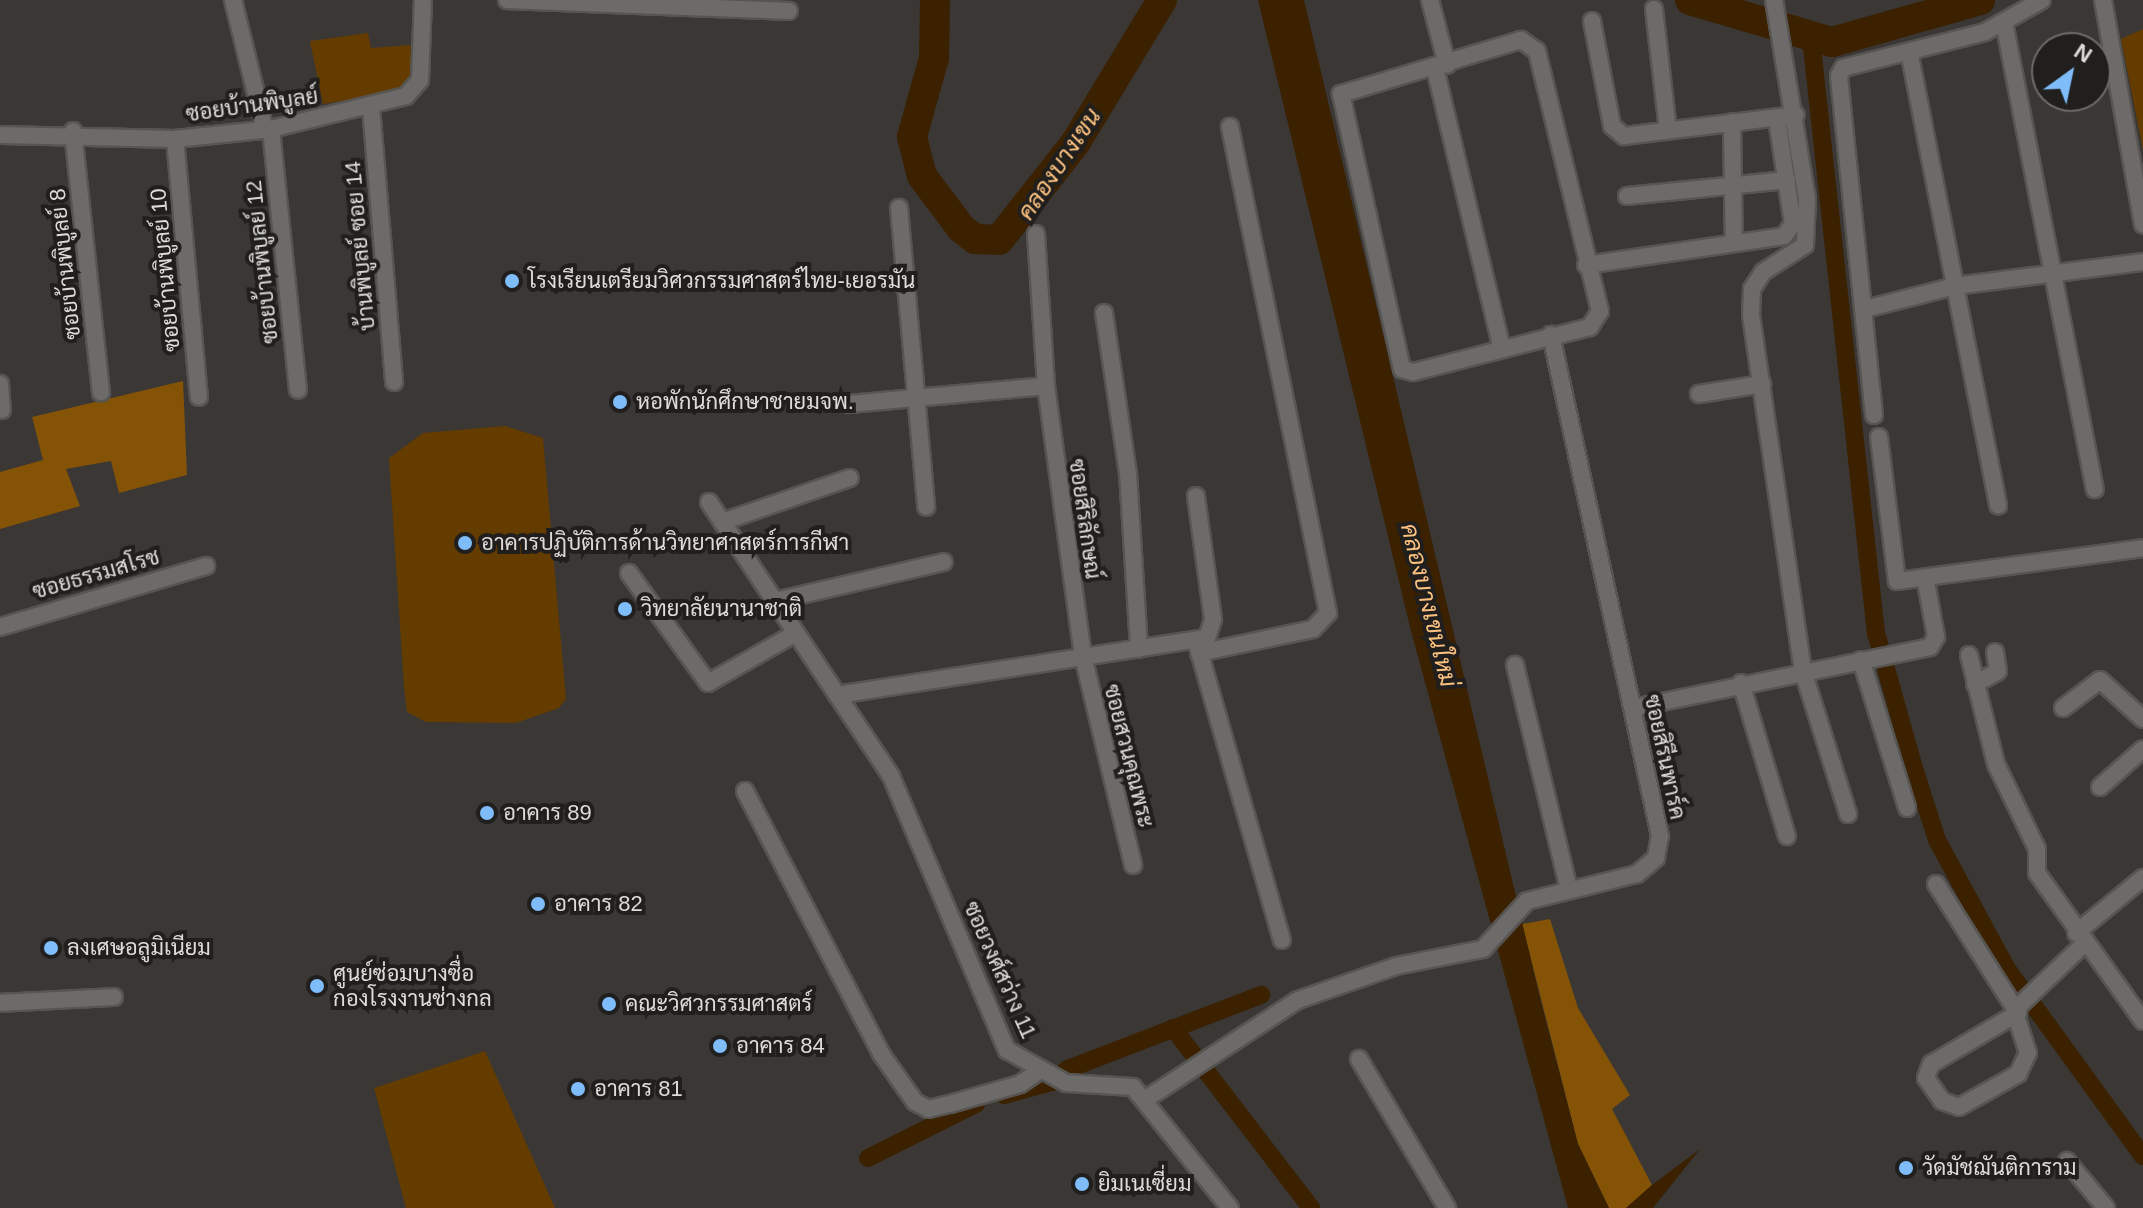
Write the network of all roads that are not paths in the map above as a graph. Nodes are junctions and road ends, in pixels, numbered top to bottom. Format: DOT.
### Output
graph roads {
  1 [pos="233,0"];
  2 [pos="423,0"];
  3 [pos="507,0"];
  4 [pos="1430,0"];
  5 [pos="1774,0"];
  6 [pos="2042,0"];
  7 [pos="2103,0"];
  8 [pos="590,2"];
  9 [pos="695,4"];
  10 [pos="1654,9"];
  11 [pos="789,11"];
  12 [pos="1592,21"];
  13 [pos="2004,22"];
  14 [pos="1910,56"];
  15 [pos="1441,66"];
  16 [pos="371,107"];
  17 [pos="1796,115"];
  18 [pos="1732,122"];
  19 [pos="1778,126"];
  20 [pos="1230,127"];
  21 [pos="268,130"];
  22 [pos="1668,130"];
  23 [pos="73,131"];
  24 [pos="0,135"];
  25 [pos="175,139"];
  26 [pos="1787,180"];
  27 [pos="1733,185"];
  28 [pos="1627,196"];
  29 [pos="899,208"];
  30 [pos="2143,224"];
  31 [pos="1036,234"];
  32 [pos="1734,243"];
  33 [pos="2143,262"];
  34 [pos="1586,265"];
  35 [pos="2054,271"];
  36 [pos="1955,286"];
  37 [pos="1865,309"];
  38 [pos="1104,313"];
  39 [pos="1551,335"];
  40 [pos="1501,345"];
  41 [pos="394,382"];
  42 [pos="0,384"];
  43 [pos="1762,384"];
  44 [pos="1046,386"];
  45 [pos="298,390"];
  46 [pos="101,393"];
  47 [pos="1699,394"];
  48 [pos="199,397"];
  49 [pos="915,400"];
  50 [pos="849,404"];
  51 [pos="2,410"];
  52 [pos="1874,415"];
  53 [pos="1879,437"];
  54 [pos="850,478"];
  55 [pos="2095,489"];
  56 [pos="1196,496"];
  57 [pos="709,502"];
  58 [pos="1998,505"];
  59 [pos="926,507"];
  60 [pos="722,522"];
  61 [pos="2143,548"];
  62 [pos="944,562"];
  63 [pos="206,566"];
  64 [pos="629,573"];
  65 [pos="1926,582"];
  66 [pos="775,601"];
  67 [pos="0,627"];
  68 [pos="796,633"];
  69 [pos="1198,648"];
  70 [pos="1139,649"];
  71 [pos="1995,652"];
  72 [pos="1969,655"];
  73 [pos="1083,656"];
  74 [pos="1861,660"];
  75 [pos="1515,665"];
  76 [pos="1803,671"];
  77 [pos="1741,683"];
  78 [pos="1975,684"];
  79 [pos="837,695"];
  80 [pos="1633,708"];
  81 [pos="2063,708"];
  82 [pos="2143,719"];
  83 [pos="2143,749"];
  84 [pos="2100,787"];
  85 [pos="745,791"];
  86 [pos="1907,808"];
  87 [pos="1848,814"];
  88 [pos="1787,836"];
  89 [pos="1133,865"];
  90 [pos="2143,878"];
  91 [pos="1936,884"];
  92 [pos="1569,890"];
  93 [pos="2080,939"];
  94 [pos="1282,940"];
  95 [pos="114,997"];
  96 [pos="0,1003"];
  97 [pos="2018,1013"];
  98 [pos="2141,1013"];
  99 [pos="1359,1059"];
  100 [pos="1053,1076"];
  101 [pos="1146,1099"];
  102 [pos="2067,1161"];
  103 [pos="1230,1208"];
  104 [pos="1447,1208"];
  105 [pos="2106,1208"];
  1 -- 21 [label="street, ซอยบ้านพิบูลย์ 12"];
  2 -- 16 [label="street, ซอยบ้านพิบูลย์"];
  3 -- 8 [label="street"];
  4 -- 15 [label="street"];
  5 -- 17 [label="street"];
  6 -- 13 [label="street"];
  7 -- 30 [label="street"];
  8 -- 9 [label="street"];
  9 -- 11 [label="street"];
  10 -- 22 [label="street"];
  12 -- 22 [label="street"];
  13 -- 14 [label="street"];
  13 -- 35 [label="street"];
  14 -- 36 [label="street"];
  14 -- 37 [label="street"];
  15 -- 34 [label="street"];
  15 -- 40 [label="street"];
  15 -- 40 [label="street"];
  16 -- 21 [label="street, ซอยบ้านพิบูลย์"];
  16 -- 41 [label="street, บ้านพิบูลย์ ซอย 14"];
  17 -- 18 [label="street"];
  17 -- 43 [label="street"];
  18 -- 22 [label="street"];
  18 -- 27 [label="street"];
  19 -- 26 [label="street"];
  20 -- 69 [label="street"];
  21 -- 25 [label="street, ซอยบ้านพิบูลย์"];
  21 -- 45 [label="street, ซอยบ้านพิบูลย์ 12"];
  23 -- 24 [label="street, ซอยบ้านพิบูลย์"];
  23 -- 25 [label="street, ซอยบ้านพิบูลย์"];
  23 -- 46 [label="street, ซอยบ้านพิบูลย์ 8"];
  25 -- 48 [label="street, ซอยบ้านพิบูลย์ 10"];
  26 -- 27 [label="street"];
  26 -- 32 [label="street"];
  27 -- 28 [label="street"];
  27 -- 32 [label="street"];
  29 -- 49 [label="street"];
  31 -- 44 [label="street, ซอยสิริลักษณ์"];
  32 -- 34 [label="street"];
  33 -- 35 [label="street"];
  34 -- 39 [label="street"];
  35 -- 36 [label="street"];
  35 -- 55 [label="street"];
  36 -- 37 [label="street"];
  36 -- 58 [label="street"];
  37 -- 52 [label="street"];
  38 -- 70 [label="street"];
  39 -- 40 [label="street"];
  39 -- 80 [label="street, ซอยสิรีนพาร์ค"];
  42 -- 51 [label="street"];
  43 -- 47 [label="street"];
  43 -- 76 [label="street"];
  44 -- 49 [label="street"];
  44 -- 73 [label="street, ซอยสิริลักษณ์"];
  49 -- 50 [label="street"];
  49 -- 59 [label="street"];
  53 -- 65 [label="street"];
  54 -- 60 [label="street"];
  56 -- 69 [label="street"];
  57 -- 60 [label="street, ซอยวงศ์สว่าง 11"];
  60 -- 66 [label="street, ซอยวงศ์สว่าง 11"];
  61 -- 65 [label="street"];
  62 -- 66 [label="street"];
  63 -- 67 [label="street, ซอยธรรมสโรช"];
  64 -- 68 [label="street"];
  65 -- 74 [label="street"];
  66 -- 68 [label="street, ซอยวงศ์สว่าง 11"];
  68 -- 79 [label="street, ซอยวงศ์สว่าง 11"];
  69 -- 70 [label="street"];
  69 -- 94 [label="street"];
  70 -- 73 [label="street"];
  71 -- 78 [label="street"];
  72 -- 78 [label="street"];
  73 -- 79 [label="street"];
  73 -- 89 [label="street, ซอยสวนคุณพระ"];
  74 -- 76 [label="street"];
  74 -- 86 [label="street"];
  75 -- 92 [label="street"];
  76 -- 77 [label="street"];
  76 -- 87 [label="street"];
  77 -- 80 [label="street"];
  77 -- 88 [label="street"];
  78 -- 93 [label="street"];
  79 -- 100 [label="street, ซอยวงศ์สว่าง 11"];
  80 -- 92 [label="street, ซอยสิรีนพาร์ค"];
  81 -- 82 [label="street"];
  83 -- 84 [label="street"];
  85 -- 100 [label="street"];
  90 -- 93 [label="street"];
  91 -- 97 [label="street"];
  92 -- 101 [label="street, ซอยสิรีนพาร์ค"];
  93 -- 97 [label="street"];
  93 -- 98 [label="street"];
  95 -- 96 [label="street"];
  97 -- 97 [label="street"];
  99 -- 104 [label="street"];
  100 -- 101 [label="street"];
  101 -- 103 [label="street"];
  102 -- 105 [label="street"];
}
